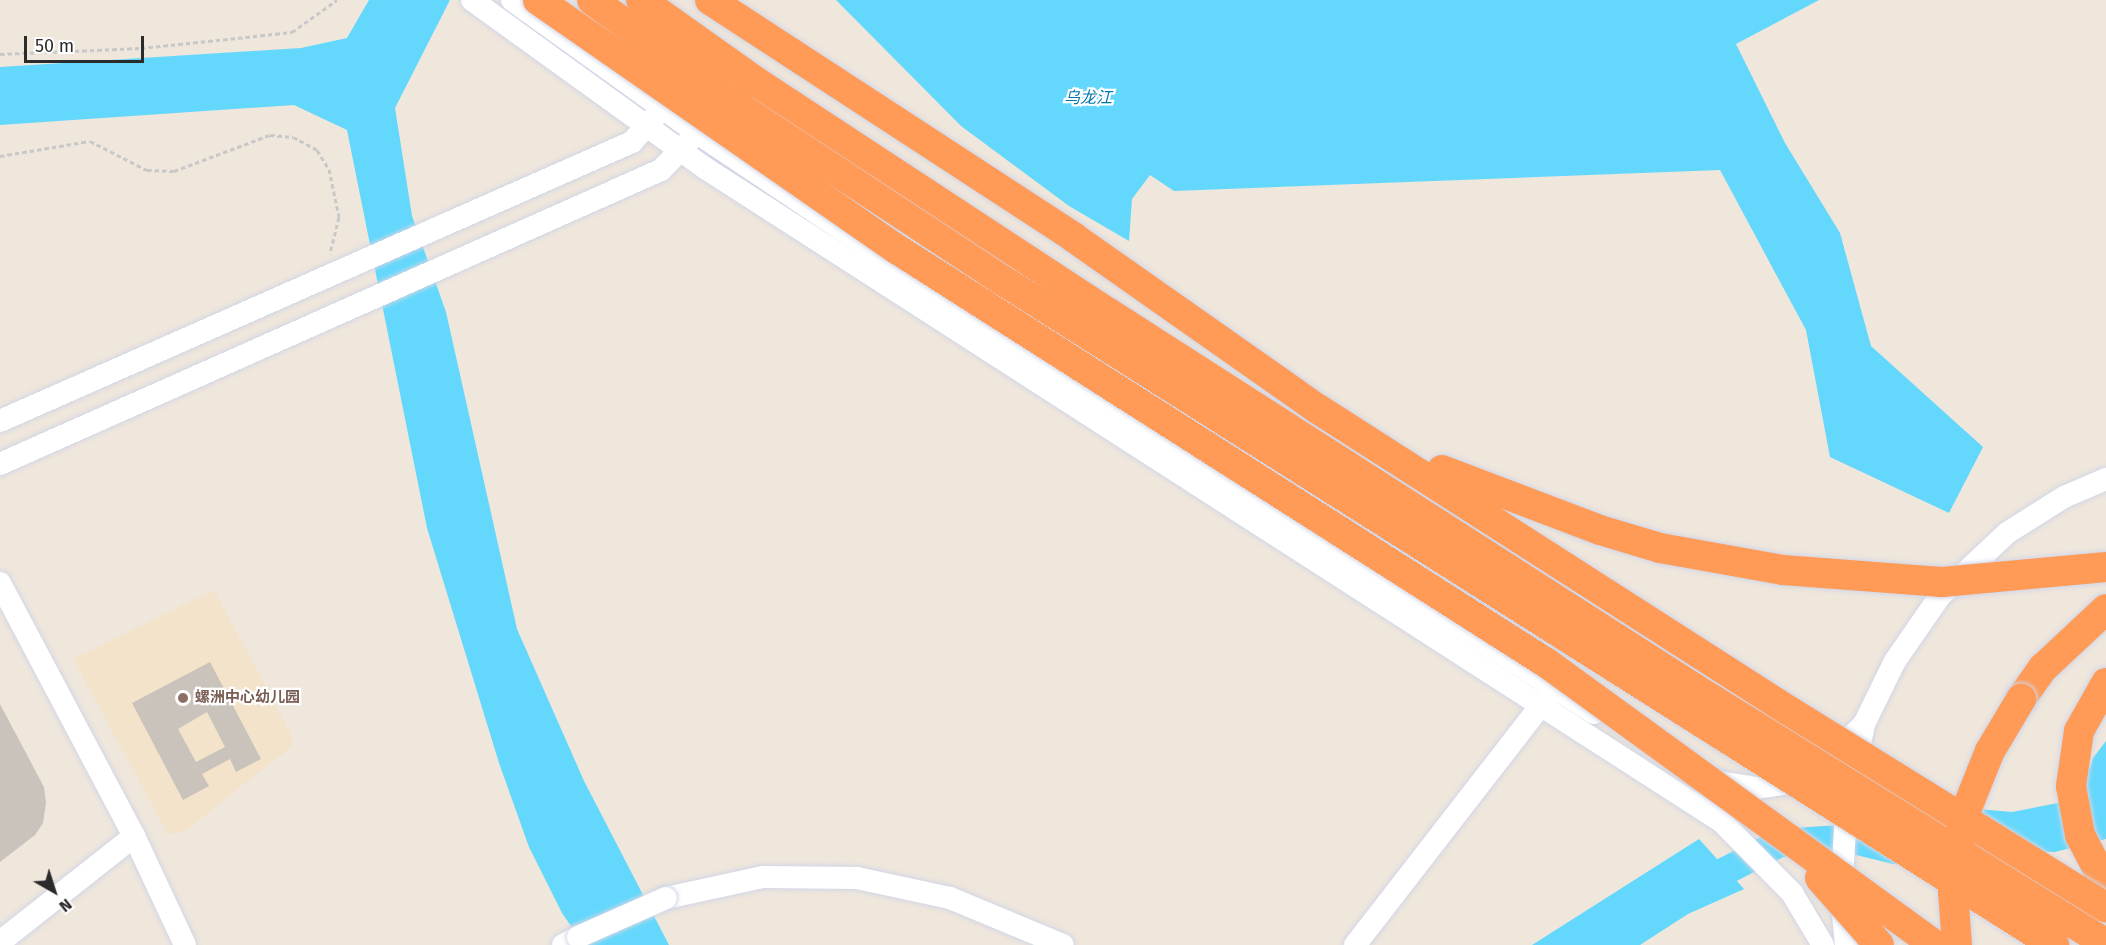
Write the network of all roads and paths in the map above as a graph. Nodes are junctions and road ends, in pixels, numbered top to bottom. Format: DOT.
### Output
graph roads {
  1 [pos="338,0"];
  2 [pos="472,0"];
  3 [pos="512,0"];
  4 [pos="537,0"];
  5 [pos="592,0"];
  6 [pos="640,0"];
  7 [pos="710,0"];
  8 [pos="0,54"];
  9 [pos="662,108"];
  10 [pos="648,127"];
  11 [pos="696,132"];
  12 [pos="682,152"];
  13 [pos="0,156"];
  14 [pos="336,271"];
  15 [pos="1318,409"];
  16 [pos="0,421"];
  17 [pos="0,464"];
  18 [pos="2106,479"];
  19 [pos="2106,567"];
  20 [pos="0,583"];
  21 [pos="2106,609"];
  22 [pos="2106,683"];
  23 [pos="1555,688"];
  24 [pos="1540,706"];
  25 [pos="1863,724"];
  26 [pos="1846,814"];
  27 [pos="1757,817"];
  28 [pos="134,836"];
  29 [pos="2106,885"];
  30 [pos="2106,907"];
  31 [pos="571,941"];
  32 [pos="0,942"];
  33 [pos="2106,944"];
  34 [pos="185,945"];
  35 [pos="1063,945"];
  36 [pos="1355,945"];
  37 [pos="1823,945"];
  38 [pos="1846,945"];
  39 [pos="1879,945"];
  40 [pos="1935,945"];
  41 [pos="1957,945"];
  42 [pos="2054,945"];
  1 -- 8 [label="path"];
  2 -- 10 [label="main road"];
  3 -- 9 [label="main road"];
  4 -- 27 [label="highway, bridge"];
  5 -- 26 [label="highway, bridge"];
  6 -- 33 [label="highway, bridge"];
  7 -- 15 [label="highway, bridge"];
  9 -- 10 [label="main road"];
  9 -- 11 [label="main road"];
  10 -- 12 [label="main road"];
  10 -- 14 [label="main road"];
  11 -- 12 [label="main road"];
  11 -- 23 [label="main road"];
  12 -- 17 [label="main road"];
  12 -- 24 [label="main road"];
  13 -- 14 [label="path"];
  14 -- 16 [label="main road"];
  15 -- 19 [label="highway, bridge"];
  15 -- 30 [label="highway, bridge"];
  18 -- 25 [label="main road"];
  20 -- 28 [label="main road"];
  21 -- 41 [label="highway, bridge"];
  22 -- 29 [label="highway"];
  23 -- 24 [label="main road"];
  23 -- 25 [label="main road"];
  24 -- 36 [label="main road"];
  24 -- 37 [label="main road"];
  25 -- 26 [label="main road"];
  26 -- 38 [label="main road, bridge"];
  26 -- 42 [label="highway, bridge"];
  27 -- 39 [label="highway, bridge"];
  27 -- 40 [label="highway, bridge"];
  28 -- 32 [label="main road"];
  28 -- 34 [label="main road"];
  31 -- 35 [label="main road, bridge"];
}
